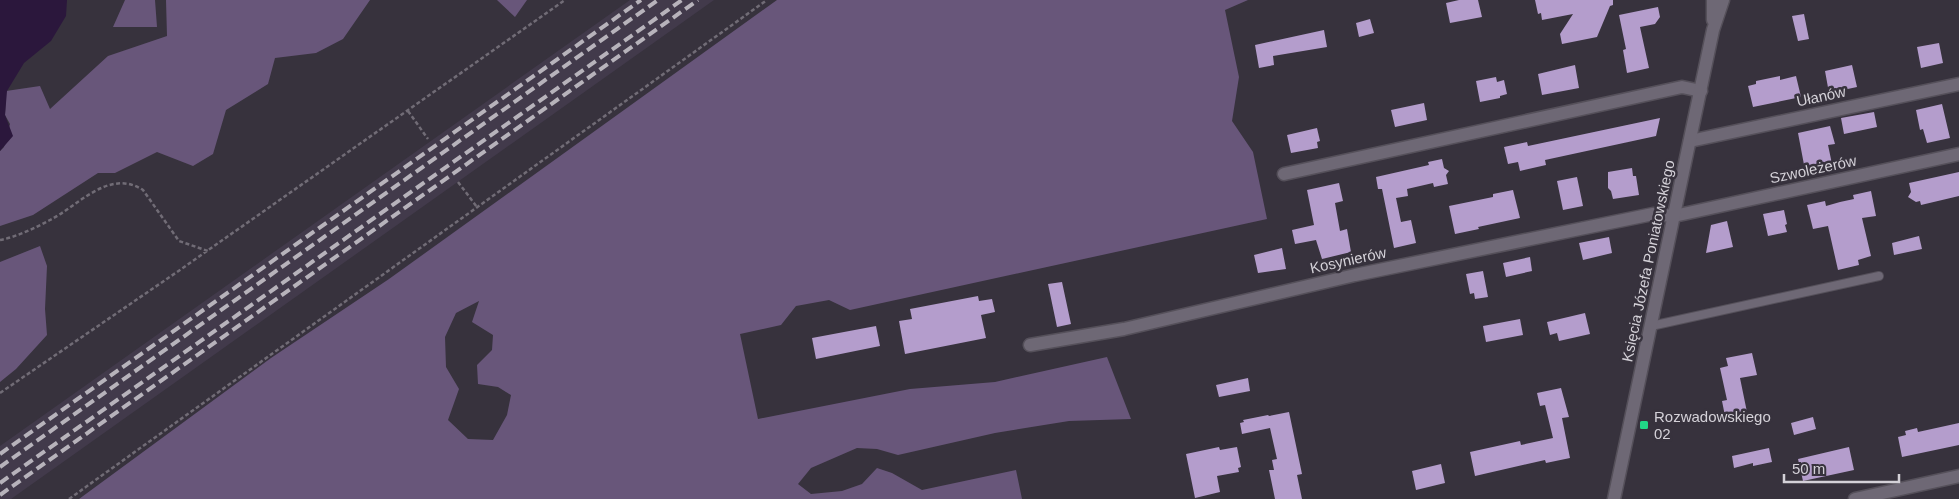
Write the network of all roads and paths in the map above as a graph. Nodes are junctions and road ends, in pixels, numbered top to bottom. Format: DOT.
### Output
graph roads {
  1 [pos="566,0"];
  2 [pos="767,0"];
  3 [pos="1713,0"];
  4 [pos="1723,0"];
  5 [pos="1713,30"];
  6 [pos="1959,84"];
  7 [pos="1701,91"];
  8 [pos="408,111"];
  9 [pos="428,139"];
  10 [pos="1690,141"];
  11 [pos="1959,154"];
  12 [pos="1284,174"];
  13 [pos="458,182"];
  14 [pos="477,207"];
  15 [pos="1674,216"];
  16 [pos="0,240"];
  17 [pos="208,251"];
  18 [pos="1879,276"];
  19 [pos="1651,326"];
  20 [pos="1030,345"];
  21 [pos="0,394"];
  22 [pos="1959,476"];
  23 [pos="69,499"];
  24 [pos="1614,499"];
  25 [pos="1855,499"];
  1 -- 8 [label="path"];
  2 -- 14 [label="path"];
  3 -- 5 [label="street, Księcia Józefa Poniatowskiego"];
  4 -- 5 [label="street, Księcia Józefa Poniatowskiego"];
  5 -- 7 [label="street, Księcia Józefa Poniatowskiego"];
  6 -- 10 [label="street, Ułanów"];
  7 -- 10 [label="street, Księcia Józefa Poniatowskiego"];
  7 -- 12 [label="street"];
  8 -- 9 [label="path"];
  8 -- 17 [label="path"];
  10 -- 15 [label="street, Księcia Józefa Poniatowskiego"];
  11 -- 15 [label="street, Szwoleżerów"];
  13 -- 14 [label="path"];
  14 -- 23 [label="path"];
  15 -- 19 [label="street, Księcia Józefa Poniatowskiego"];
  15 -- 20 [label="street, Kosynierów"];
  16 -- 17 [label="path"];
  17 -- 21 [label="path"];
  18 -- 19 [label="lane"];
  19 -- 24 [label="street, Księcia Józefa Poniatowskiego"];
  22 -- 25 [label="street"];
}
